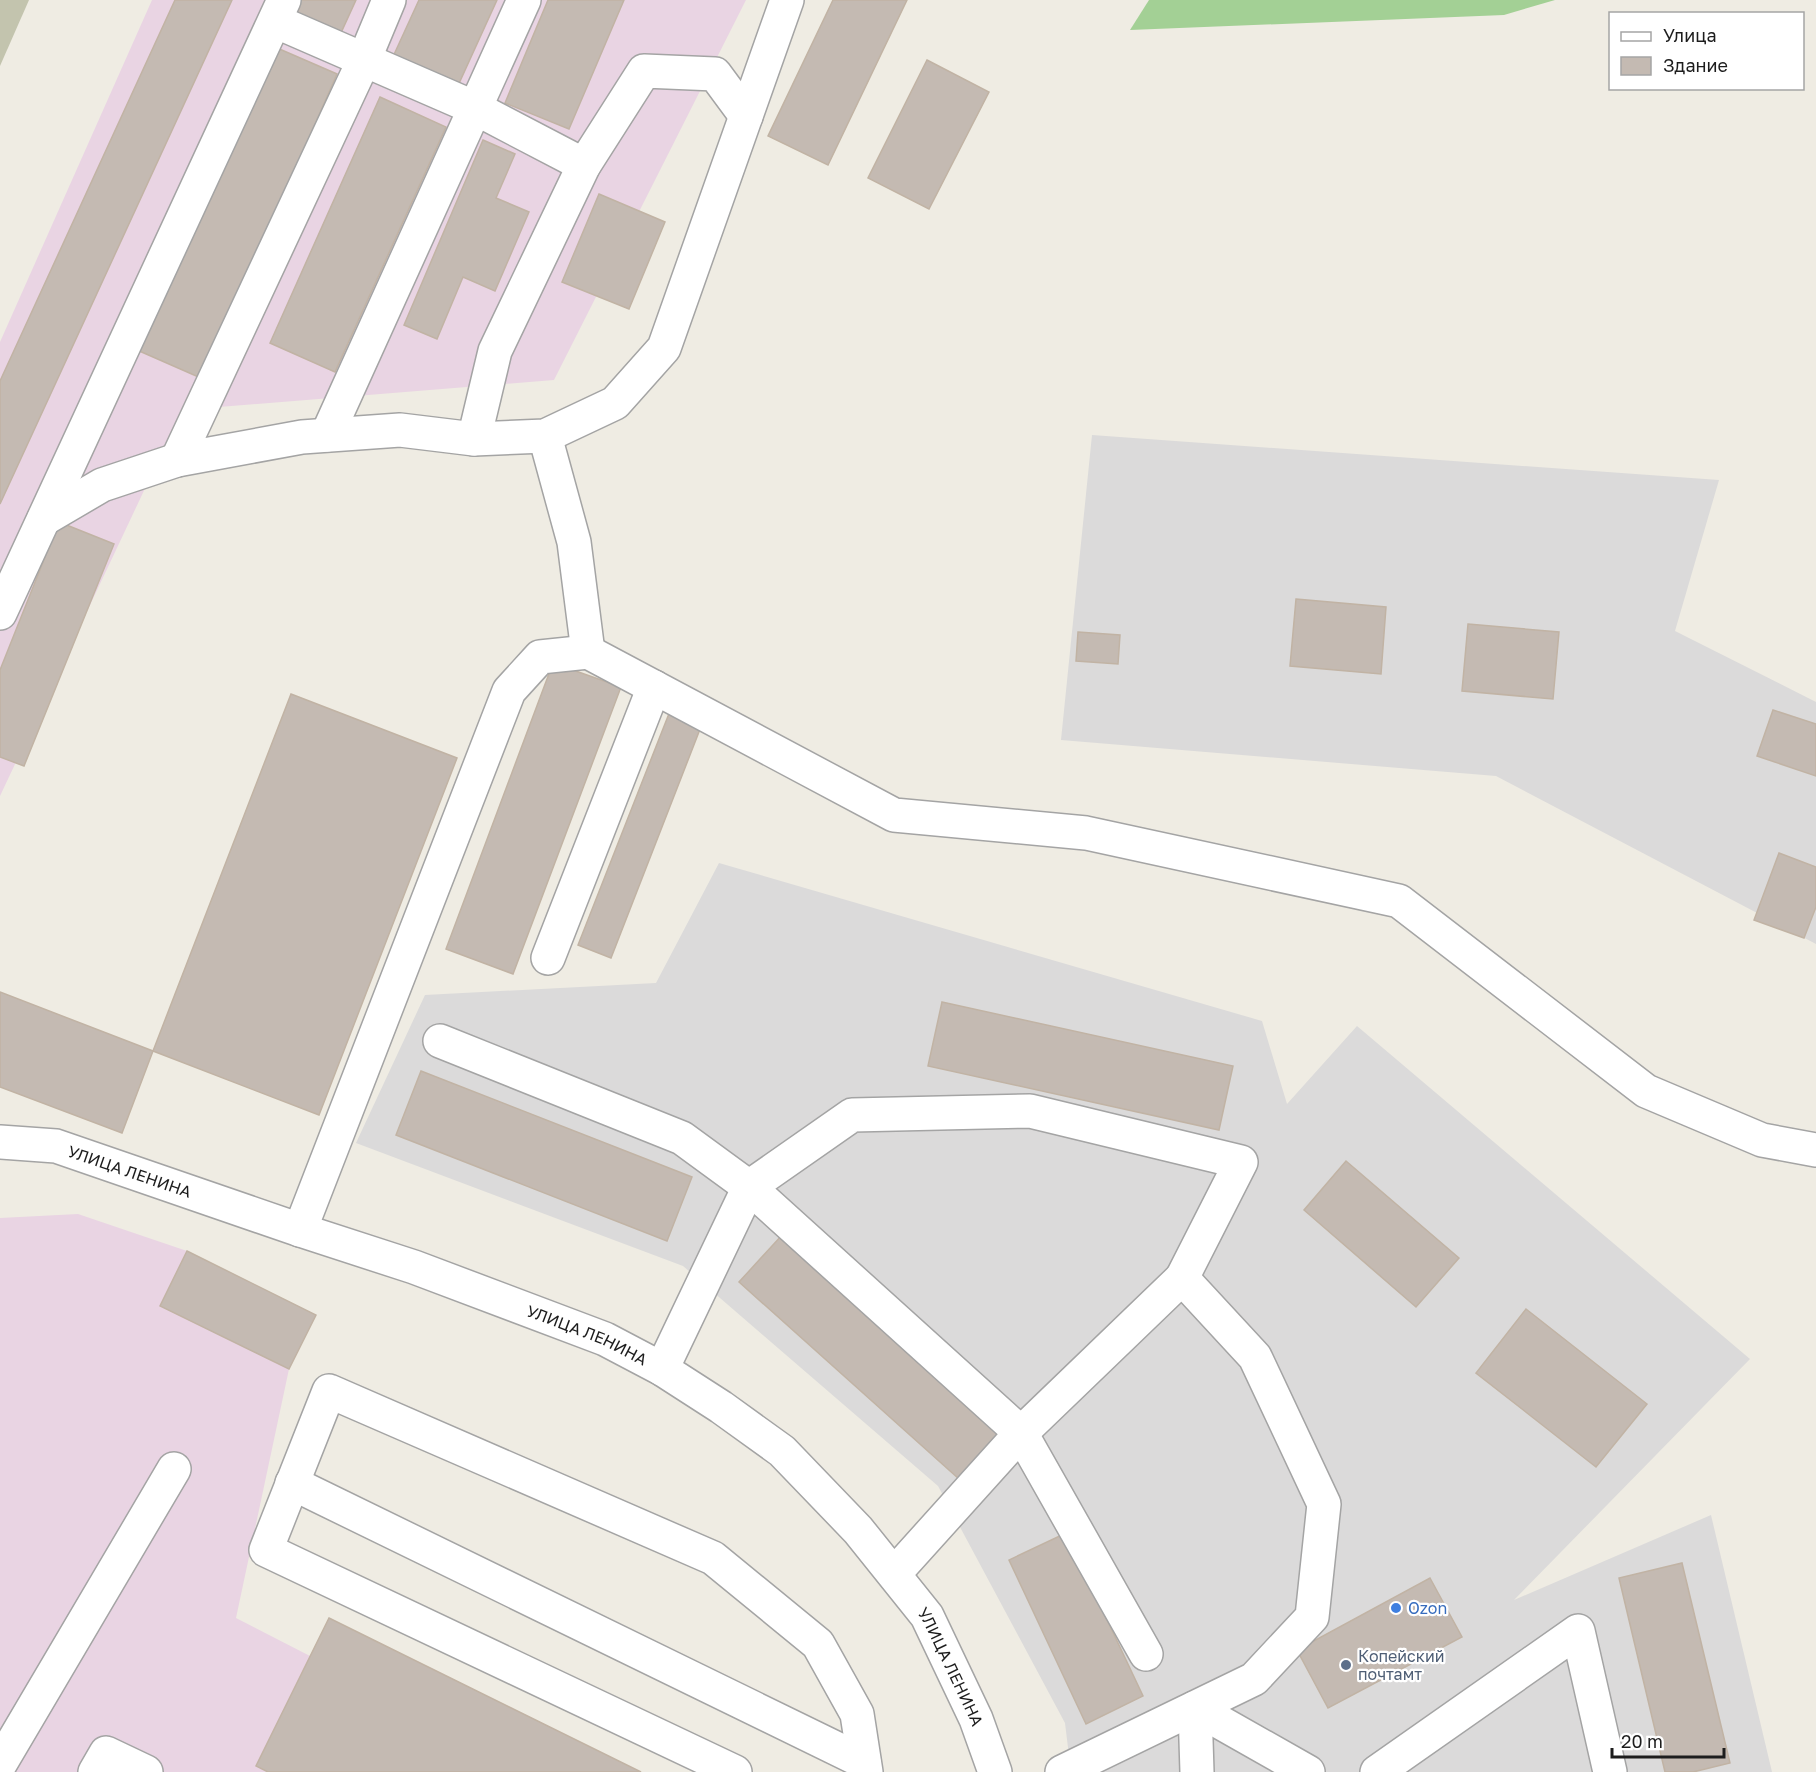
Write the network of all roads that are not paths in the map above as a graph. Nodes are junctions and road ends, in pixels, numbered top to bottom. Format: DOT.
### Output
graph roads {
  1 [pos="389,0"];
  2 [pos="524,0"];
  3 [pos="787,0"];
  4 [pos="280,11"];
  5 [pos="364,60"];
  6 [pos="475,108"];
  7 [pos="746,116"];
  8 [pos="584,165"];
  9 [pos="327,435"];
  10 [pos="546,436"];
  11 [pos="474,439"];
  12 [pos="177,460"];
  13 [pos="44,519"];
  14 [pos="0,613"];
  15 [pos="588,652"];
  16 [pos="654,687"];
  17 [pos="548,958"];
  18 [pos="440,1041"];
  19 [pos="0,1142"];
  20 [pos="1816,1150"];
  21 [pos="749,1187"];
  22 [pos="300,1230"];
  23 [pos="1182,1278"];
  24 [pos="662,1369"];
  25 [pos="1021,1433"];
  26 [pos="174,1469"];
  27 [pos="292,1483"];
  28 [pos="894,1574"];
  29 [pos="1146,1654"];
  30 [pos="1195,1708"];
  31 [pos="0,1764"];
  32 [pos="865,1767"];
  33 [pos="95,1772"];
  34 [pos="146,1772"];
  35 [pos="735,1772"];
  36 [pos="995,1772"];
  37 [pos="1062,1772"];
  38 [pos="1197,1772"];
  39 [pos="1308,1772"];
  40 [pos="1377,1772"];
  41 [pos="1610,1772"];
  1 -- 5 [label="street"];
  2 -- 6 [label="street"];
  3 -- 7 [label="street"];
  4 -- 5 [label="street"];
  4 -- 13 [label="street"];
  5 -- 6 [label="street"];
  5 -- 12 [label="street"];
  6 -- 8 [label="street"];
  6 -- 9 [label="street"];
  7 -- 8 [label="street"];
  7 -- 10 [label="street"];
  8 -- 11 [label="street"];
  9 -- 11 [label="street"];
  9 -- 12 [label="street"];
  10 -- 11 [label="street"];
  10 -- 15 [label="street"];
  12 -- 13 [label="street"];
  13 -- 14 [label="street"];
  15 -- 16 [label="street"];
  15 -- 22 [label="street"];
  16 -- 17 [label="street"];
  16 -- 20 [label="street"];
  18 -- 21 [label="street"];
  19 -- 22 [label="street, УЛИЦА ЛЕНИНА"];
  21 -- 23 [label="street"];
  21 -- 24 [label="street"];
  21 -- 25 [label="street"];
  22 -- 24 [label="street, УЛИЦА ЛЕНИНА"];
  23 -- 25 [label="street"];
  23 -- 30 [label="street"];
  24 -- 28 [label="street, УЛИЦА ЛЕНИНА"];
  25 -- 28 [label="street"];
  25 -- 29 [label="street"];
  26 -- 31 [label="street"];
  27 -- 32 [label="street"];
  27 -- 32 [label="street"];
  27 -- 35 [label="street"];
  28 -- 36 [label="street, УЛИЦА ЛЕНИНА"];
  30 -- 37 [label="street"];
  30 -- 38 [label="street"];
  30 -- 39 [label="street"];
  33 -- 34 [label="street"];
  40 -- 41 [label="street"];
}
